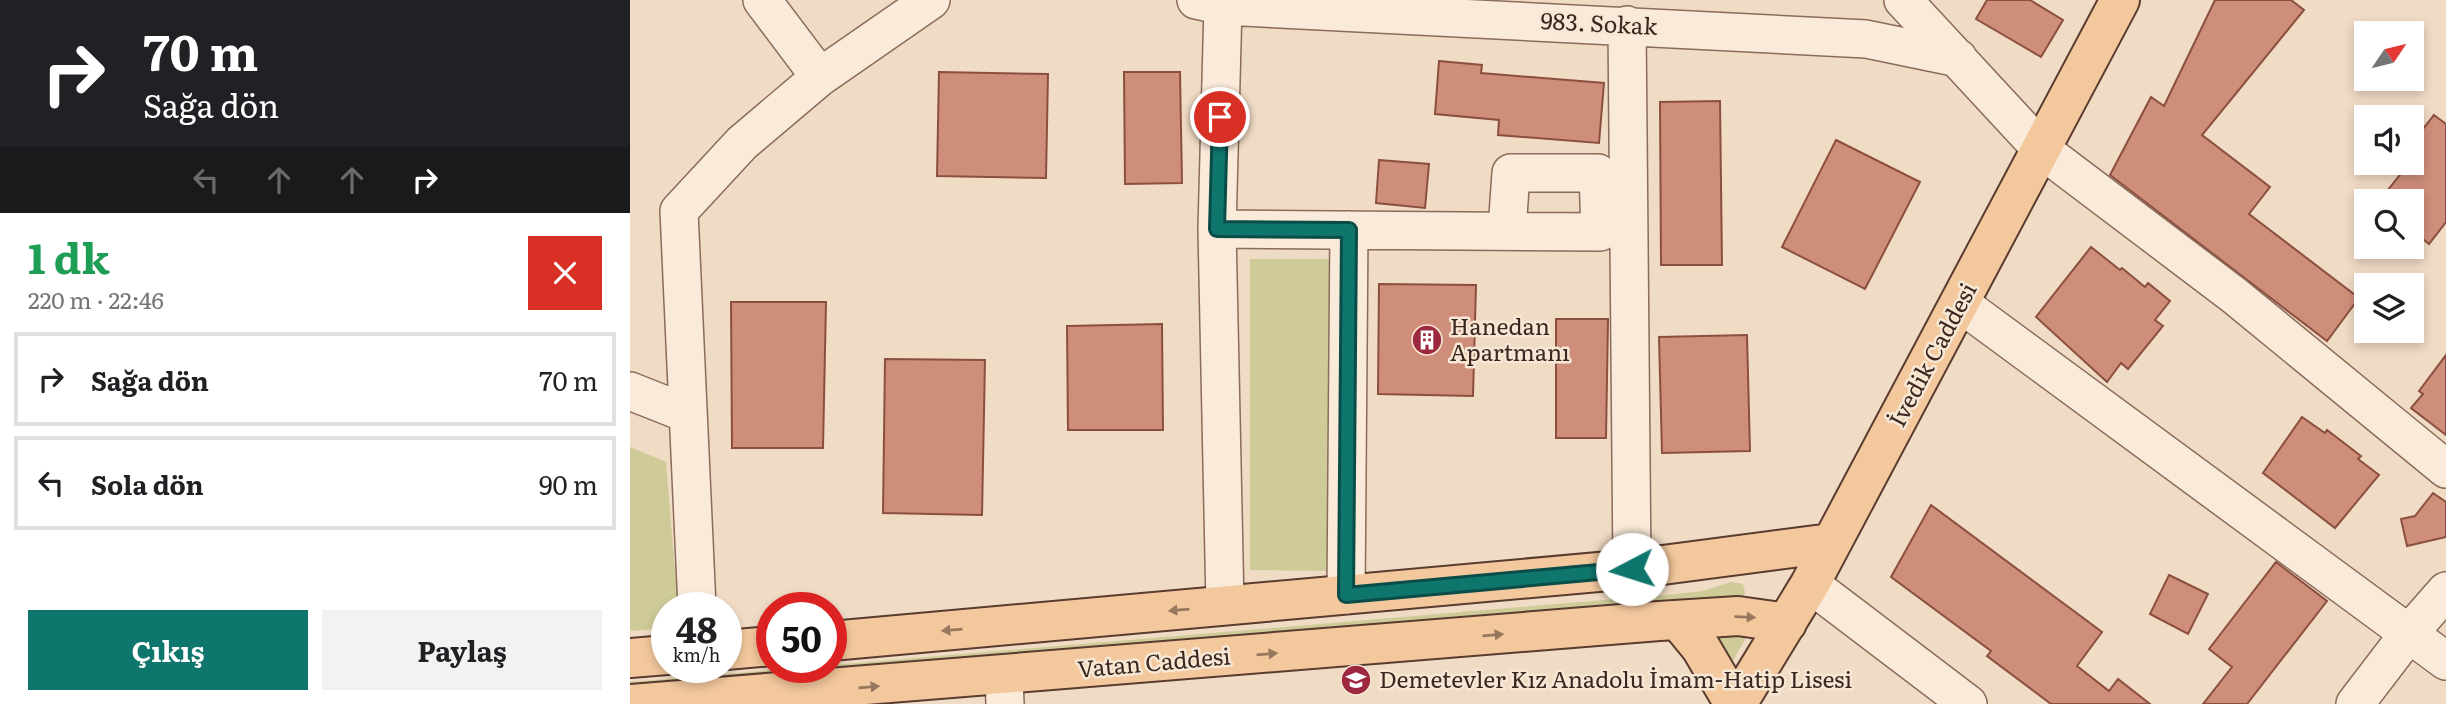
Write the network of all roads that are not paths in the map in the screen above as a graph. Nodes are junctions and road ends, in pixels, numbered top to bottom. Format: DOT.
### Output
graph roads {
  1 [pos="762,0"];
  2 [pos="931,0"];
  3 [pos="1903,0"];
  4 [pos="2120,0"];
  5 [pos="1209,3"];
  6 [pos="1627,25"];
  7 [pos="1958,58"];
  8 [pos="820,77"];
  9 [pos="2042,150"];
  10 [pos="1217,229"];
  11 [pos="1349,230"];
  12 [pos="1507,230"];
  13 [pos="1961,304"];
  14 [pos="630,391"];
  15 [pos="688,414"];
  16 [pos="2446,469"];
  17 [pos="1831,542"];
  18 [pos="1632,569"];
  19 [pos="1810,584"];
  20 [pos="2446,591"];
  21 [pos="696,592"];
  22 [pos="1346,595"];
  23 [pos="1226,606"];
  24 [pos="1678,620"];
  25 [pos="1787,623"];
  26 [pos="2410,632"];
  27 [pos="847,639"];
  28 [pos="651,657"];
  29 [pos="630,659"];
  30 [pos="2446,661"];
  31 [pos="1004,690"];
  32 [pos="811,698"];
  33 [pos="630,704"];
  34 [pos="1736,704"];
  35 [pos="1968,704"];
  36 [pos="2355,704"];
  1 -- 8 [label="street"];
  2 -- 8 [label="street"];
  3 -- 7 [label="street"];
  4 -- 9 [label="main road, İvedik Caddesi"];
  5 -- 6 [label="street, 983. Sokak"];
  5 -- 10 [label="street"];
  6 -- 7 [label="street, 983. Sokak"];
  6 -- 18 [label="street"];
  7 -- 9 [label="street"];
  8 -- 15 [label="street"];
  9 -- 13 [label="main road, İvedik Caddesi"];
  9 -- 16 [label="street"];
  10 -- 11 [label="street"];
  10 -- 23 [label="street"];
  11 -- 12 [label="street"];
  11 -- 22 [label="street"];
  13 -- 17 [label="main road, İvedik Caddesi"];
  13 -- 26 [label="street"];
  14 -- 15 [label="street"];
  15 -- 21 [label="street"];
  17 -- 18 [label="main road"];
  17 -- 19 [label="main road, İvedik Caddesi"];
  18 -- 22 [label="main road"];
  19 -- 25 [label="main road, İvedik Caddesi"];
  19 -- 35 [label="street"];
  20 -- 26 [label="street"];
  22 -- 23 [label="main road"];
  23 -- 27 [label="main road, one-way"];
  24 -- 25 [label="main road, Vatan Caddesi, one-way"];
  31 -- 24 [label="main road, Vatan Caddesi, one-way"];
  24 -- 34 [label="main road"];
  25 -- 34 [label="main road, İvedik Caddesi"];
  26 -- 30 [label="street"];
  26 -- 36 [label="street"];
  28 -- 29 [label="main road"];
  32 -- 31 [label="main road, Vatan Caddesi, one-way"];
  32 -- 33 [label="main road, Vatan Caddesi"];
}
